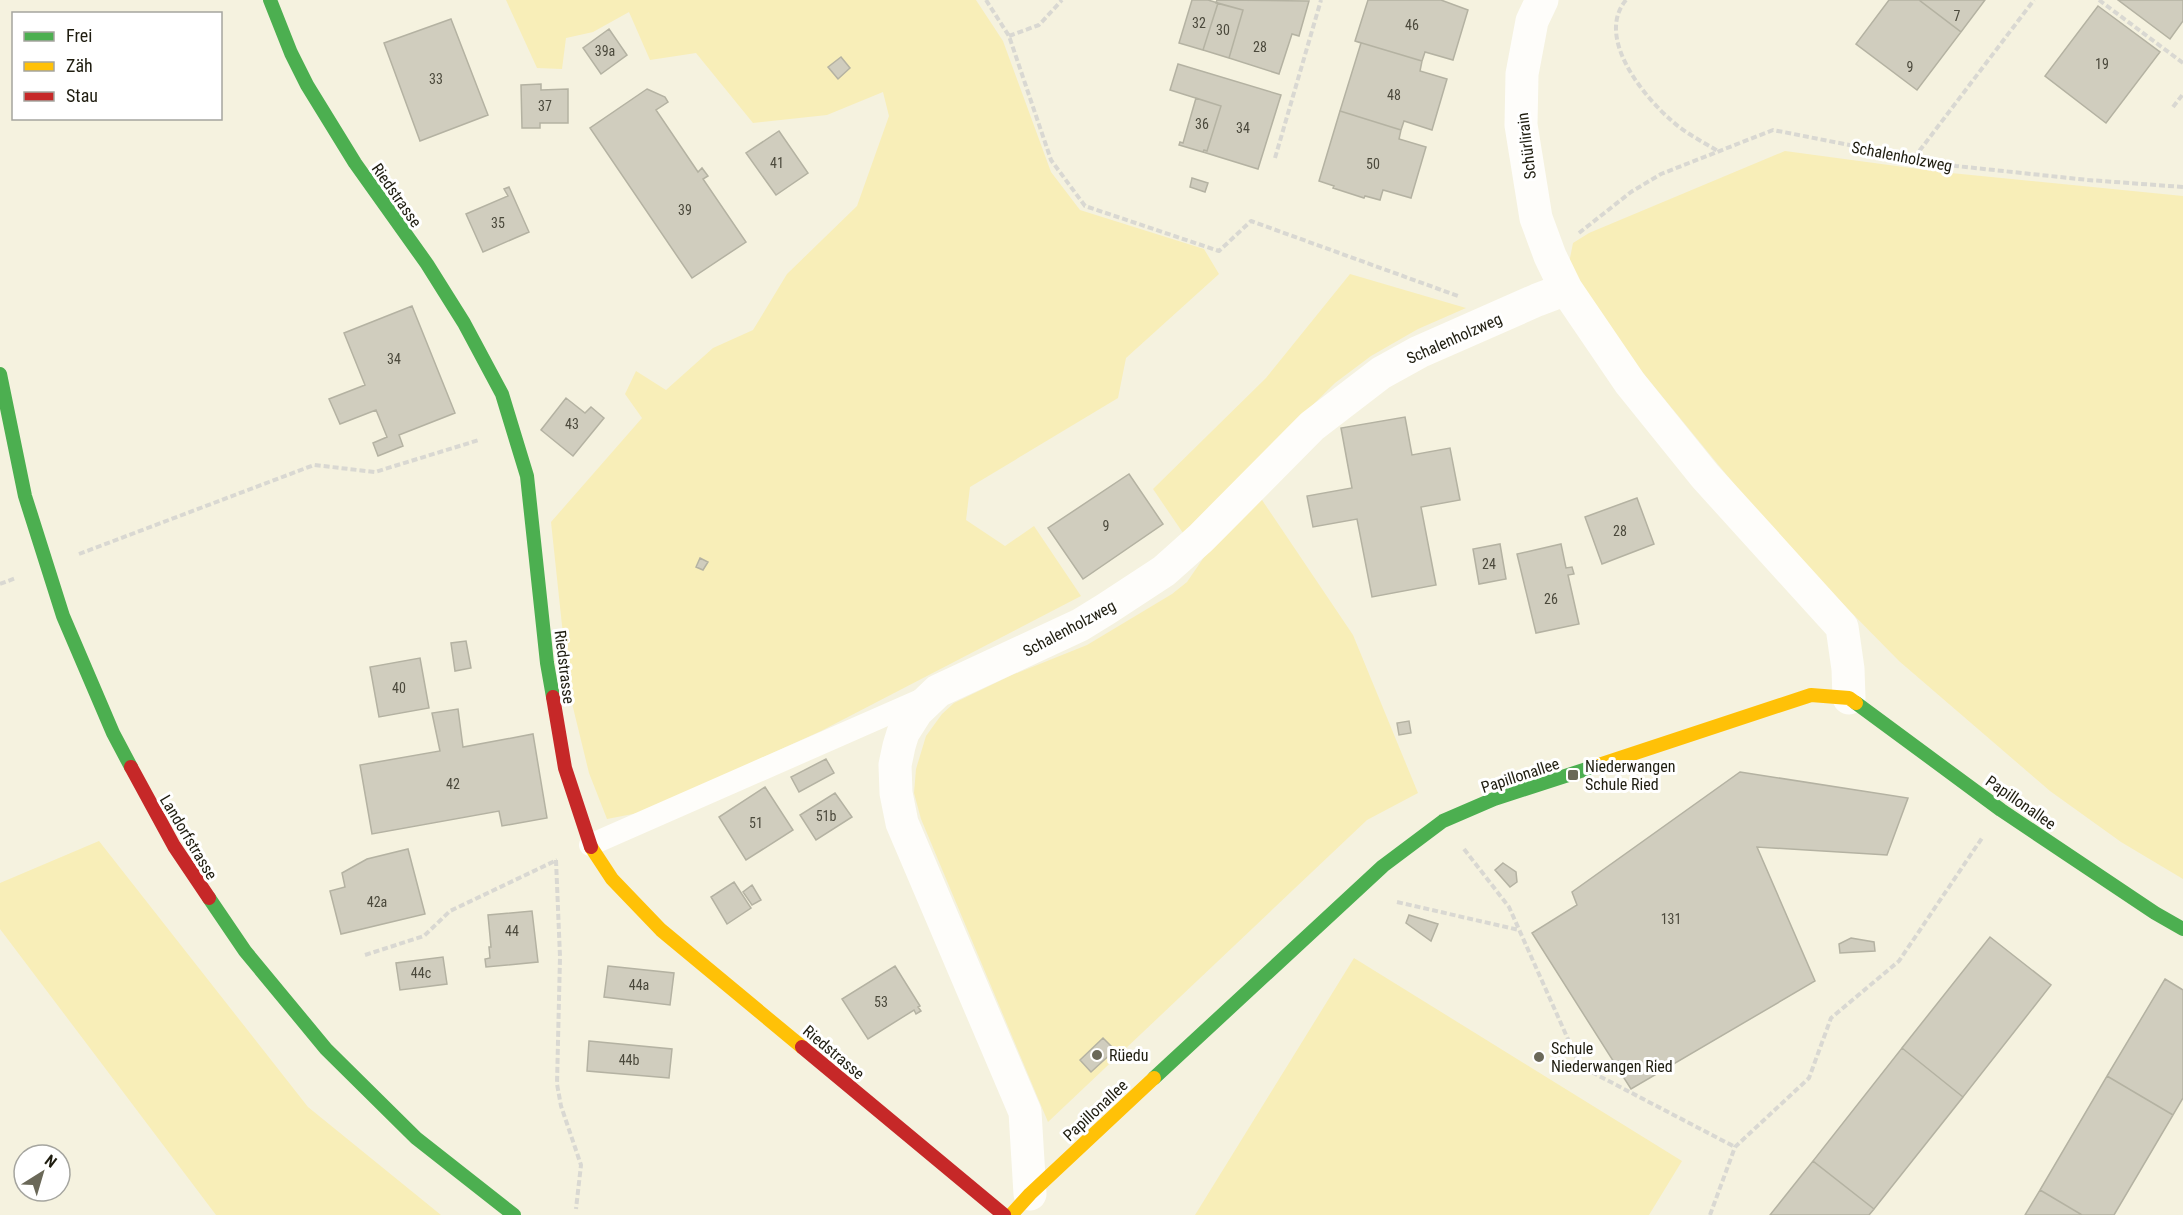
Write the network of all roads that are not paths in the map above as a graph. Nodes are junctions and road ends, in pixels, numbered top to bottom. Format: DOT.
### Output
graph roads {
  1 [pos="270,0"];
  2 [pos="1542,0"];
  3 [pos="1566,289"];
  4 [pos="0,374"];
  5 [pos="939,692"];
  6 [pos="1849,698"];
  7 [pos="590,845"];
  8 [pos="2183,929"];
  9 [pos="1020,1204"];
  10 [pos="514,1215"];
  11 [pos="1005,1215"];
  1 -- 7 [label="street, Riedstrasse"];
  2 -- 3 [label="street, Schürlirain"];
  3 -- 5 [label="street, Schalenholzweg"];
  3 -- 6 [label="street"];
  4 -- 10 [label="street, Landorfstrasse"];
  5 -- 7 [label="lane, Schalenholzweg"];
  5 -- 9 [label="street, Schalenholzweg"];
  6 -- 8 [label="street, Papillonallee"];
  6 -- 9 [label="street, Papillonallee"];
  7 -- 11 [label="street, Riedstrasse"];
}
